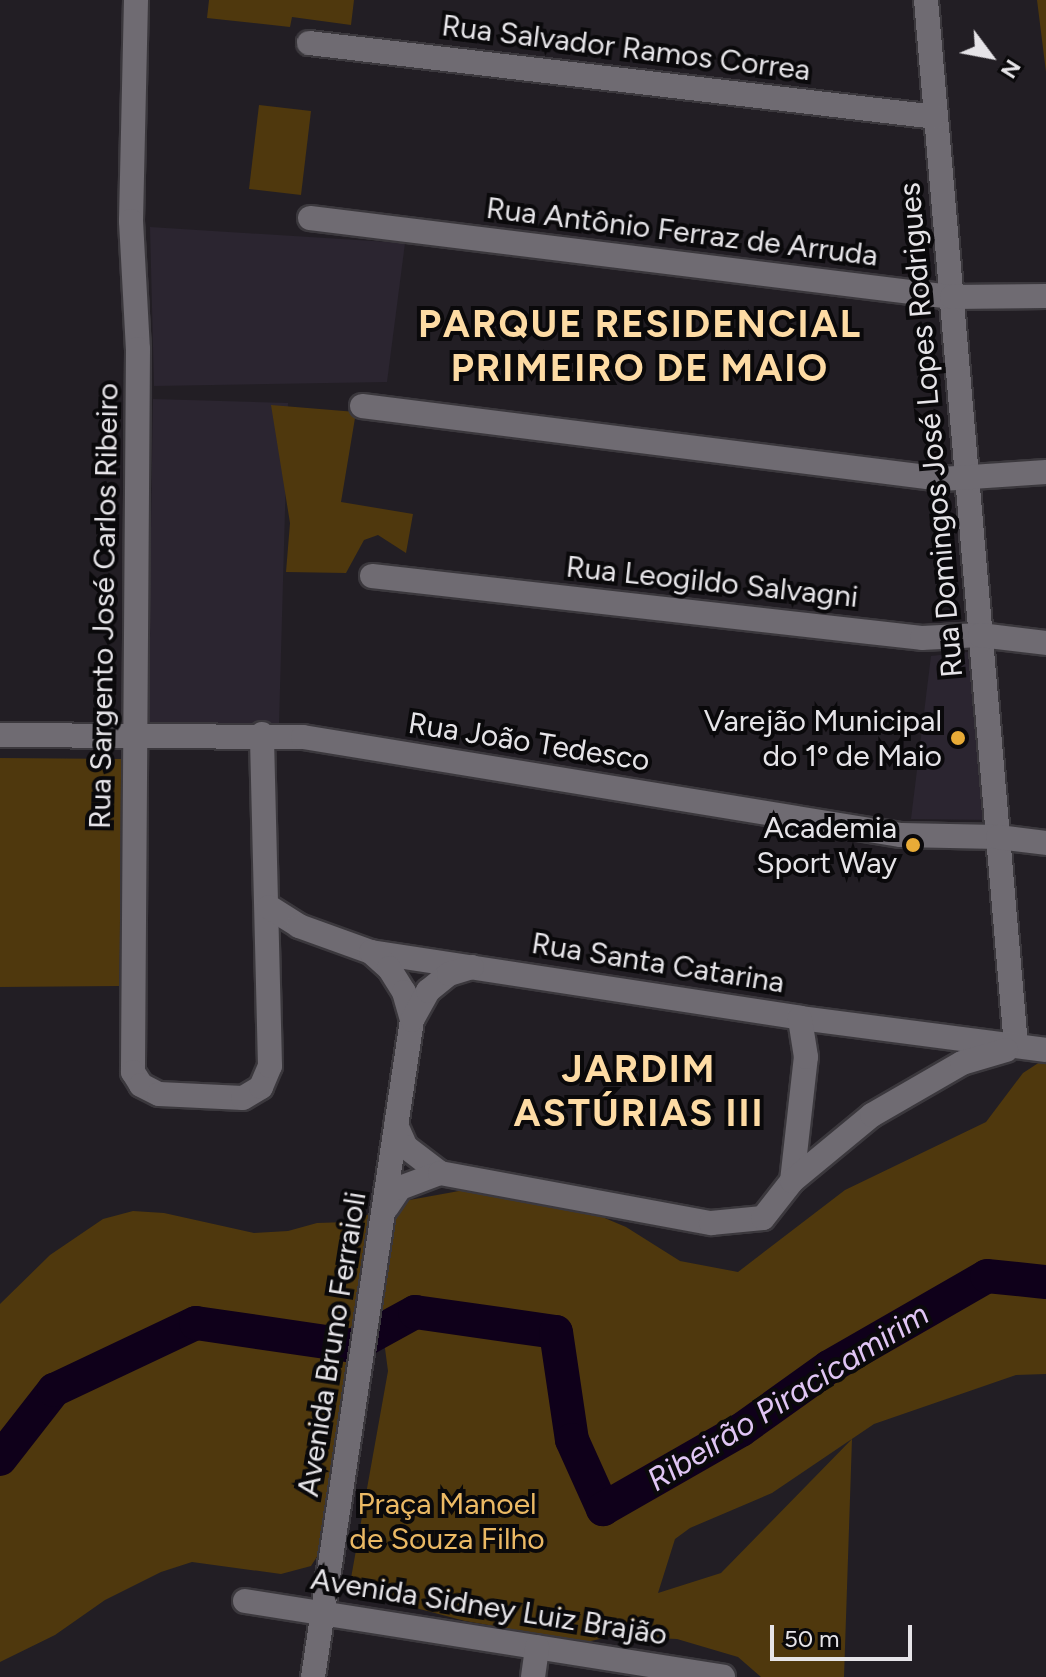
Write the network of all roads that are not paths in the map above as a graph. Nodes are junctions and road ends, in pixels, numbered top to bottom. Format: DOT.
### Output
graph roads {
  1 [pos="136,0"];
  2 [pos="926,0"];
  3 [pos="309,43"];
  4 [pos="936,117"];
  5 [pos="310,218"];
  6 [pos="1046,296"];
  7 [pos="952,297"];
  8 [pos="362,406"];
  9 [pos="1046,472"];
  10 [pos="967,478"];
  11 [pos="372,576"];
  12 [pos="980,635"];
  13 [pos="1046,643"];
  14 [pos="262,734"];
  15 [pos="0,735"];
  16 [pos="135,736"];
  17 [pos="998,837"];
  18 [pos="1046,843"];
  19 [pos="269,907"];
  20 [pos="371,952"];
  21 [pos="474,966"];
  22 [pos="800,1018"];
  23 [pos="412,1020"];
  24 [pos="1016,1046"];
  25 [pos="1046,1050"];
  26 [pos="396,1125"];
  27 [pos="440,1173"];
  28 [pos="792,1181"];
  29 [pos="385,1210"];
  30 [pos="245,1601"];
  31 [pos="323,1615"];
  32 [pos="537,1647"];
  33 [pos="313,1677"];
  34 [pos="533,1677"];
  35 [pos="723,1677"];
  1 -- 16 [label="street, Rua Sargento José Carlos Ribeiro"];
  2 -- 4 [label="street, Rua Domingos José Lopes Rodrigues"];
  3 -- 4 [label="street, Rua Salvador Ramos Correa"];
  4 -- 7 [label="street, Rua Domingos José Lopes Rodrigues"];
  5 -- 7 [label="street, Rua Antônio Ferraz de Arruda"];
  6 -- 7 [label="street, Rua Antônio Ferraz de Arruda"];
  7 -- 10 [label="street, Rua Domingos José Lopes Rodrigues"];
  8 -- 10 [label="street"];
  9 -- 10 [label="street"];
  10 -- 12 [label="street, Rua Domingos José Lopes Rodrigues"];
  11 -- 12 [label="street, Rua Leogildo Salvagni"];
  12 -- 13 [label="street, Rua Leogildo Salvagni"];
  12 -- 17 [label="street, Rua Domingos José Lopes Rodrigues"];
  14 -- 16 [label="street, Rua João Tedesco"];
  14 -- 17 [label="street, Rua João Tedesco"];
  14 -- 19 [label="street"];
  15 -- 16 [label="street, Rua João Tedesco"];
  16 -- 19 [label="street, Rua Sargento José Carlos Ribeiro"];
  17 -- 18 [label="street, Rua João Tedesco"];
  17 -- 24 [label="street, Rua Domingos José Lopes Rodrigues"];
  19 -- 20 [label="street, Rua Santa Catarina"];
  20 -- 21 [label="street, Rua Santa Catarina"];
  20 -- 23 [label="street, Avenida Bruno Ferraioli"];
  21 -- 22 [label="street, Rua Santa Catarina"];
  21 -- 23 [label="street, Avenida Bruno Ferraioli"];
  22 -- 24 [label="street, Rua Santa Catarina"];
  22 -- 28 [label="street"];
  23 -- 26 [label="street, Avenida Bruno Ferraioli"];
  24 -- 25 [label="street, Rua Santa Catarina"];
  24 -- 28 [label="street"];
  26 -- 27 [label="street"];
  26 -- 29 [label="street, Avenida Bruno Ferraioli"];
  27 -- 28 [label="street"];
  27 -- 29 [label="street"];
  29 -- 31 [label="street, Avenida Bruno Ferraioli"];
  30 -- 31 [label="street, Avenida Sidney Luiz Brajão"];
  31 -- 32 [label="street, Avenida Sidney Luiz Brajão"];
  31 -- 33 [label="street, Avenida Bruno Ferraioli"];
  32 -- 34 [label="street"];
  32 -- 35 [label="street, Avenida Sidney Luiz Brajão"];
}
